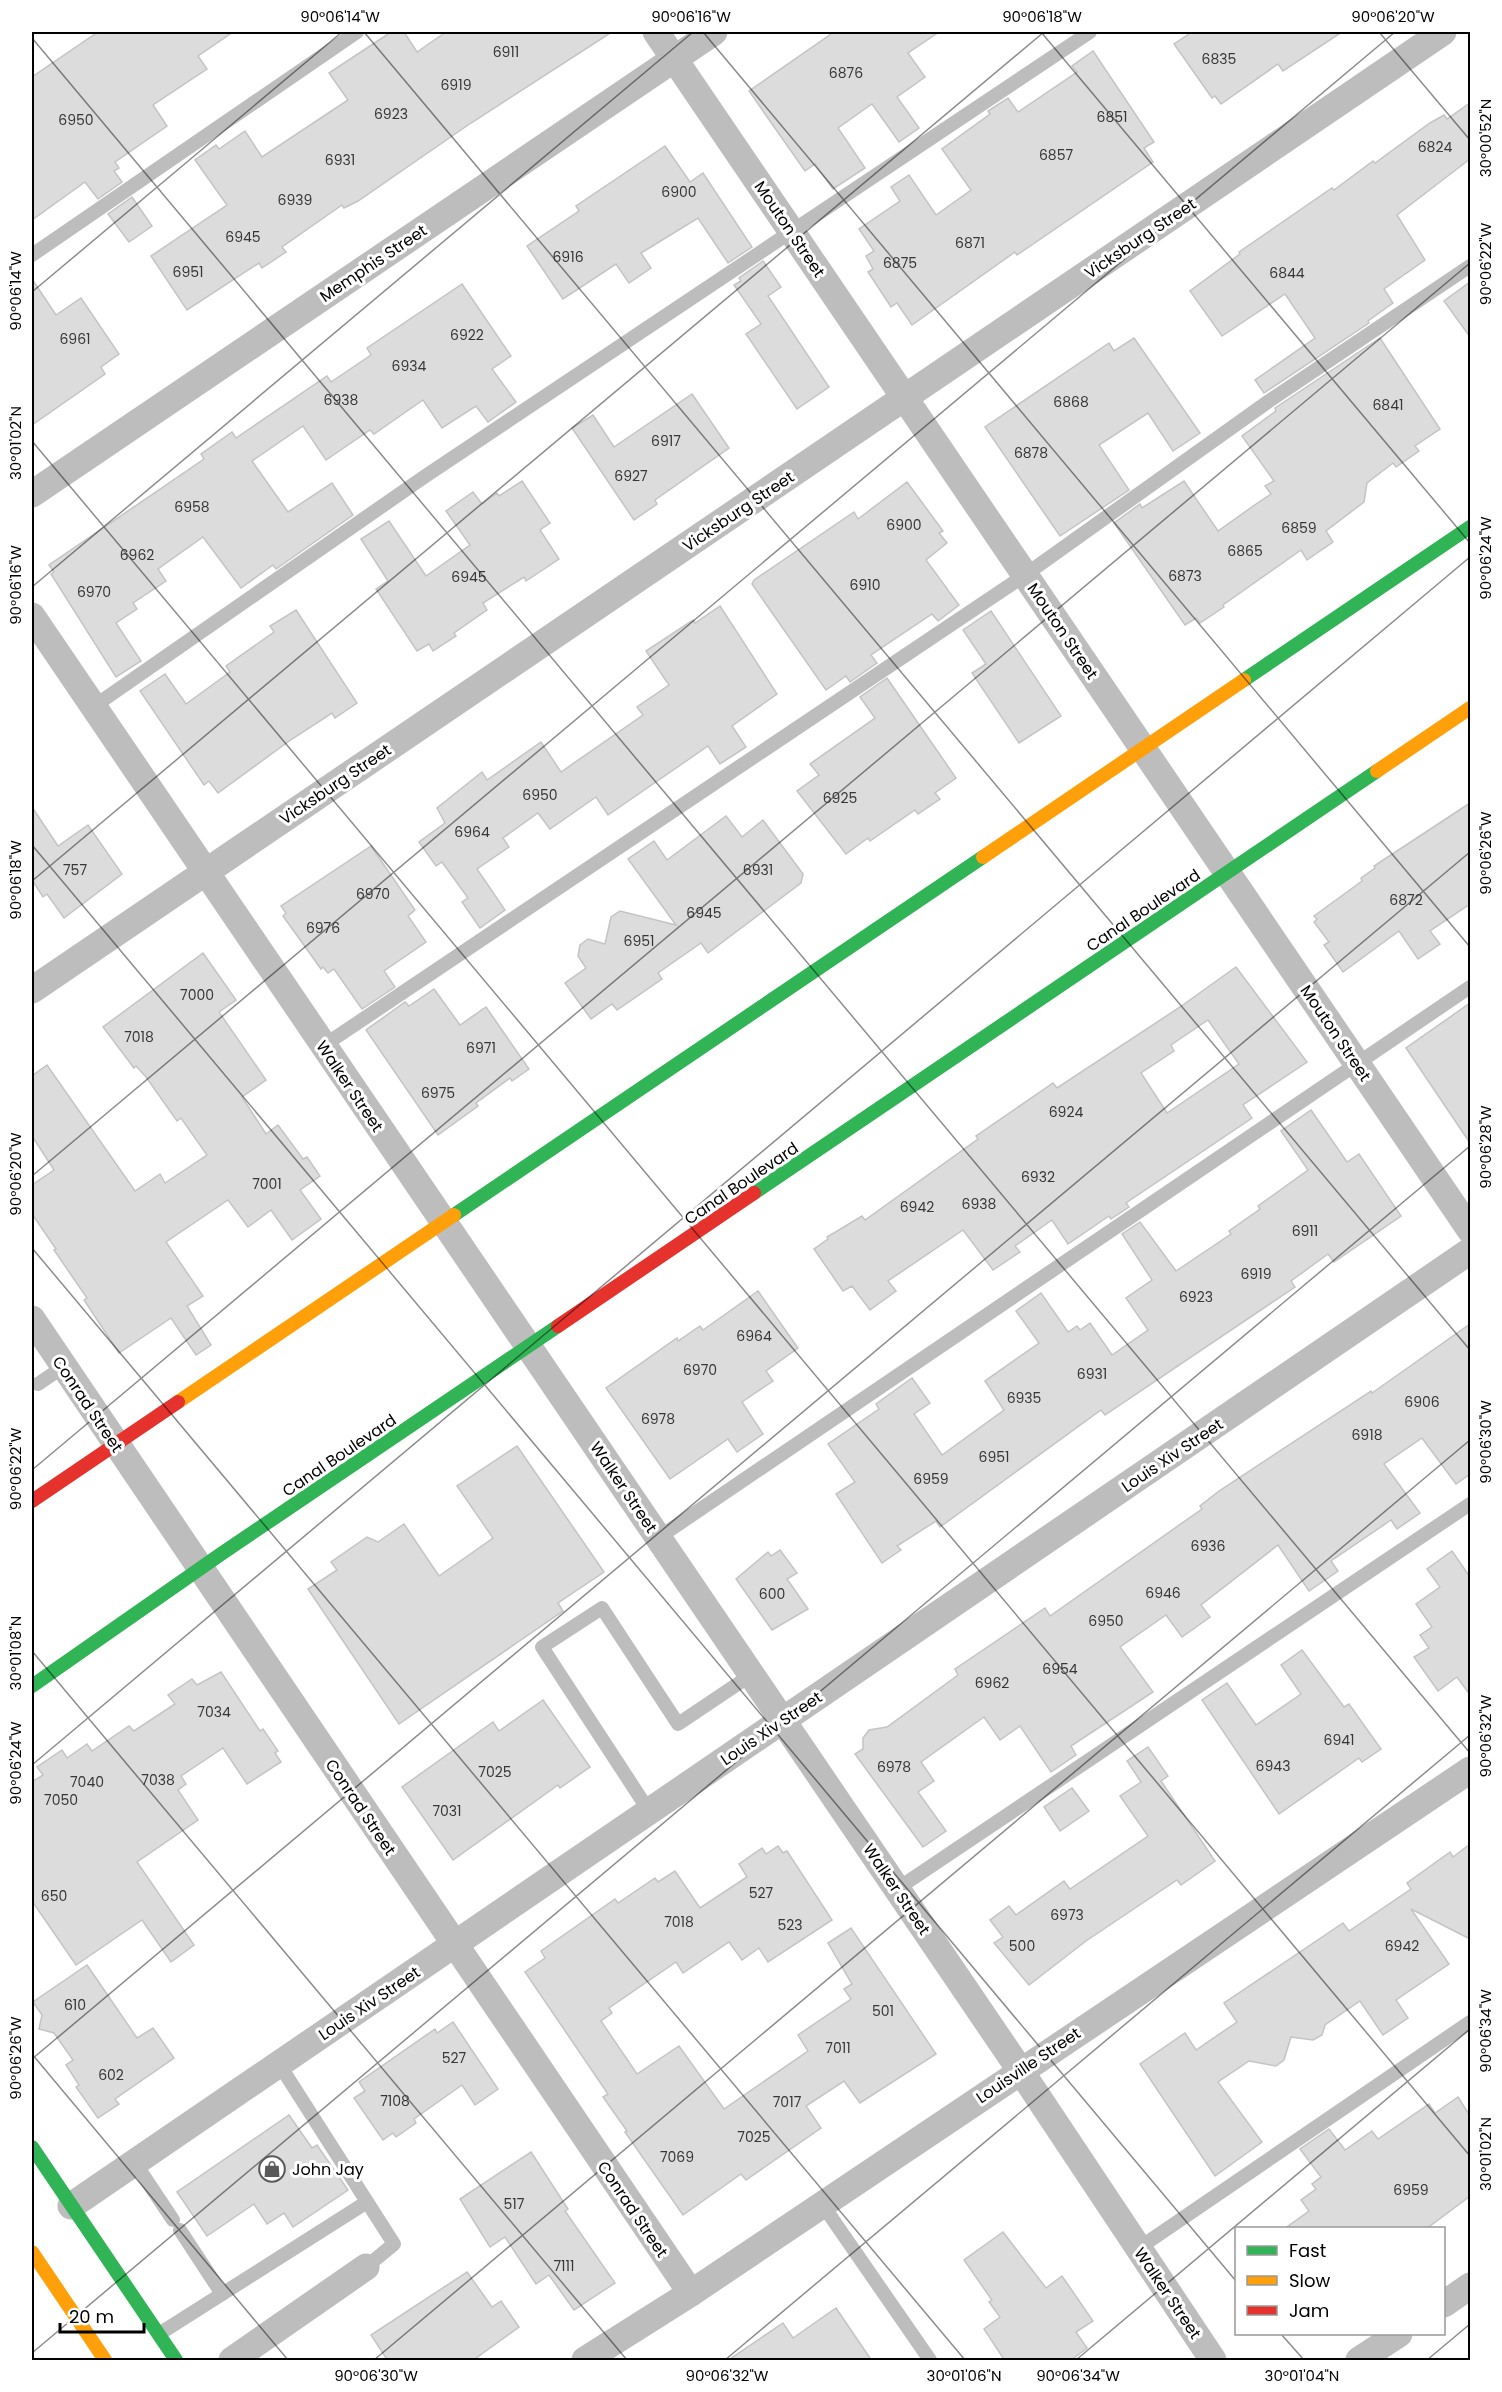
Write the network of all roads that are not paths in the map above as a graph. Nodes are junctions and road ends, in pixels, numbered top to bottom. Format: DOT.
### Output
graph roads {
  1 [pos="357,32"];
  2 [pos="656,32"];
  3 [pos="714,32"];
  4 [pos="1090,32"];
  5 [pos="1443,32"];
  6 [pos="675,58"];
  7 [pos="791,230"];
  8 [pos="32,255"];
  9 [pos="1470,266"];
  10 [pos="905,398"];
  11 [pos="32,494"];
  12 [pos="1470,527"];
  13 [pos="1025,575"];
  14 [pos="32,616"];
  15 [pos="93,707"];
  16 [pos="1470,708"];
  17 [pos="1143,748"];
  18 [pos="205,872"];
  19 [pos="1227,873"];
  20 [pos="1470,987"];
  21 [pos="32,990"];
  22 [pos="323,1046"];
  23 [pos="1357,1063"];
  24 [pos="444,1223"];
  25 [pos="1470,1230"];
  26 [pos="1470,1251"];
  27 [pos="32,1319"];
  28 [pos="528,1347"];
  29 [pos="63,1367"];
  30 [pos="38,1384"];
  31 [pos="116,1446"];
  32 [pos="32,1501"];
  33 [pos="1470,1504"];
  34 [pos="658,1538"];
  35 [pos="200,1568"];
  36 [pos="751,1675"];
  37 [pos="32,1686"];
  38 [pos="782,1720"];
  39 [pos="1470,1770"];
  40 [pos="649,1811"];
  41 [pos="897,1889"];
  42 [pos="454,1945"];
  43 [pos="1470,2022"];
  44 [pos="279,2064"];
  45 [pos="1020,2070"];
  46 [pos="32,2147"];
  47 [pos="135,2163"];
  48 [pos="367,2202"];
  49 [pos="822,2204"];
  50 [pos="71,2206"];
  51 [pos="1138,2248"];
  52 [pos="32,2252"];
  53 [pos="366,2267"];
  54 [pos="1470,2286"];
  55 [pos="222,2294"];
  56 [pos="690,2294"];
  57 [pos="1445,2303"];
  58 [pos="158,2335"];
  59 [pos="1398,2335"];
  60 [pos="105,2361"];
  61 [pos="176,2361"];
  62 [pos="232,2361"];
  63 [pos="585,2361"];
  64 [pos="930,2361"];
  65 [pos="1213,2361"];
  66 [pos="1359,2361"];
  1 -- 8 [label="lane"];
  2 -- 6 [label="street, Mouton Street"];
  3 -- 6 [label="street, Memphis Street"];
  4 -- 7 [label="lane"];
  5 -- 10 [label="street, Vicksburg Street"];
  6 -- 7 [label="street, Mouton Street"];
  6 -- 11 [label="street, Memphis Street"];
  7 -- 10 [label="street, Mouton Street"];
  7 -- 15 [label="lane"];
  9 -- 13 [label="lane"];
  10 -- 13 [label="street, Mouton Street"];
  10 -- 18 [label="street, Vicksburg Street"];
  12 -- 17 [label="main road"];
  13 -- 17 [label="street, Mouton Street"];
  13 -- 22 [label="lane"];
  14 -- 15 [label="street, Walker Street"];
  15 -- 18 [label="street, Walker Street"];
  16 -- 19 [label="main road, Canal Boulevard"];
  17 -- 19 [label="street, Mouton Street"];
  17 -- 24 [label="main road"];
  18 -- 21 [label="street, Vicksburg Street"];
  18 -- 22 [label="street, Walker Street"];
  19 -- 23 [label="street, Mouton Street"];
  19 -- 28 [label="main road, Canal Boulevard"];
  20 -- 23 [label="lane"];
  22 -- 24 [label="street, Walker Street"];
  23 -- 25 [label="street, Mouton Street"];
  23 -- 34 [label="lane"];
  24 -- 28 [label="street, Walker Street"];
  24 -- 31 [label="main road"];
  26 -- 38 [label="street, Louis Xiv Street"];
  27 -- 29 [label="street, Conrad Street"];
  28 -- 34 [label="street, Walker Street"];
  28 -- 35 [label="main road, Canal Boulevard"];
  29 -- 30 [label="lane"];
  29 -- 31 [label="street, Conrad Street"];
  31 -- 32 [label="main road"];
  31 -- 35 [label="street, Conrad Street"];
  33 -- 41 [label="lane"];
  34 -- 36 [label="street, Walker Street"];
  35 -- 37 [label="main road, Canal Boulevard"];
  35 -- 42 [label="street, Conrad Street"];
  36 -- 38 [label="street, Walker Street"];
  36 -- 40 [label="lane"];
  38 -- 40 [label="street, Louis Xiv Street"];
  38 -- 41 [label="street, Walker Street"];
  39 -- 45 [label="street, Louisville Street"];
  40 -- 42 [label="street, Louis Xiv Street"];
  41 -- 45 [label="street, Walker Street"];
  42 -- 44 [label="street, Louis Xiv Street"];
  42 -- 56 [label="street, Conrad Street"];
  43 -- 51 [label="lane"];
  44 -- 47 [label="street, Louis Xiv Street"];
  44 -- 48 [label="lane"];
  45 -- 49 [label="street, Louisville Street"];
  45 -- 51 [label="street, Walker Street"];
  46 -- 50 [label="main road"];
  47 -- 50 [label="street, Louis Xiv Street"];
  47 -- 55 [label="lane"];
  48 -- 53 [label="lane"];
  48 -- 55 [label="lane"];
  49 -- 56 [label="street, Louisville Street"];
  49 -- 64 [label="lane"];
  50 -- 58 [label="main road"];
  51 -- 65 [label="street, Walker Street"];
  52 -- 60 [label="main road"];
  53 -- 62 [label="street"];
  54 -- 57 [label="street"];
  55 -- 58 [label="lane"];
  56 -- 63 [label="street, Louisville Street"];
  58 -- 61 [label="main road"];
  59 -- 66 [label="street"];
}
